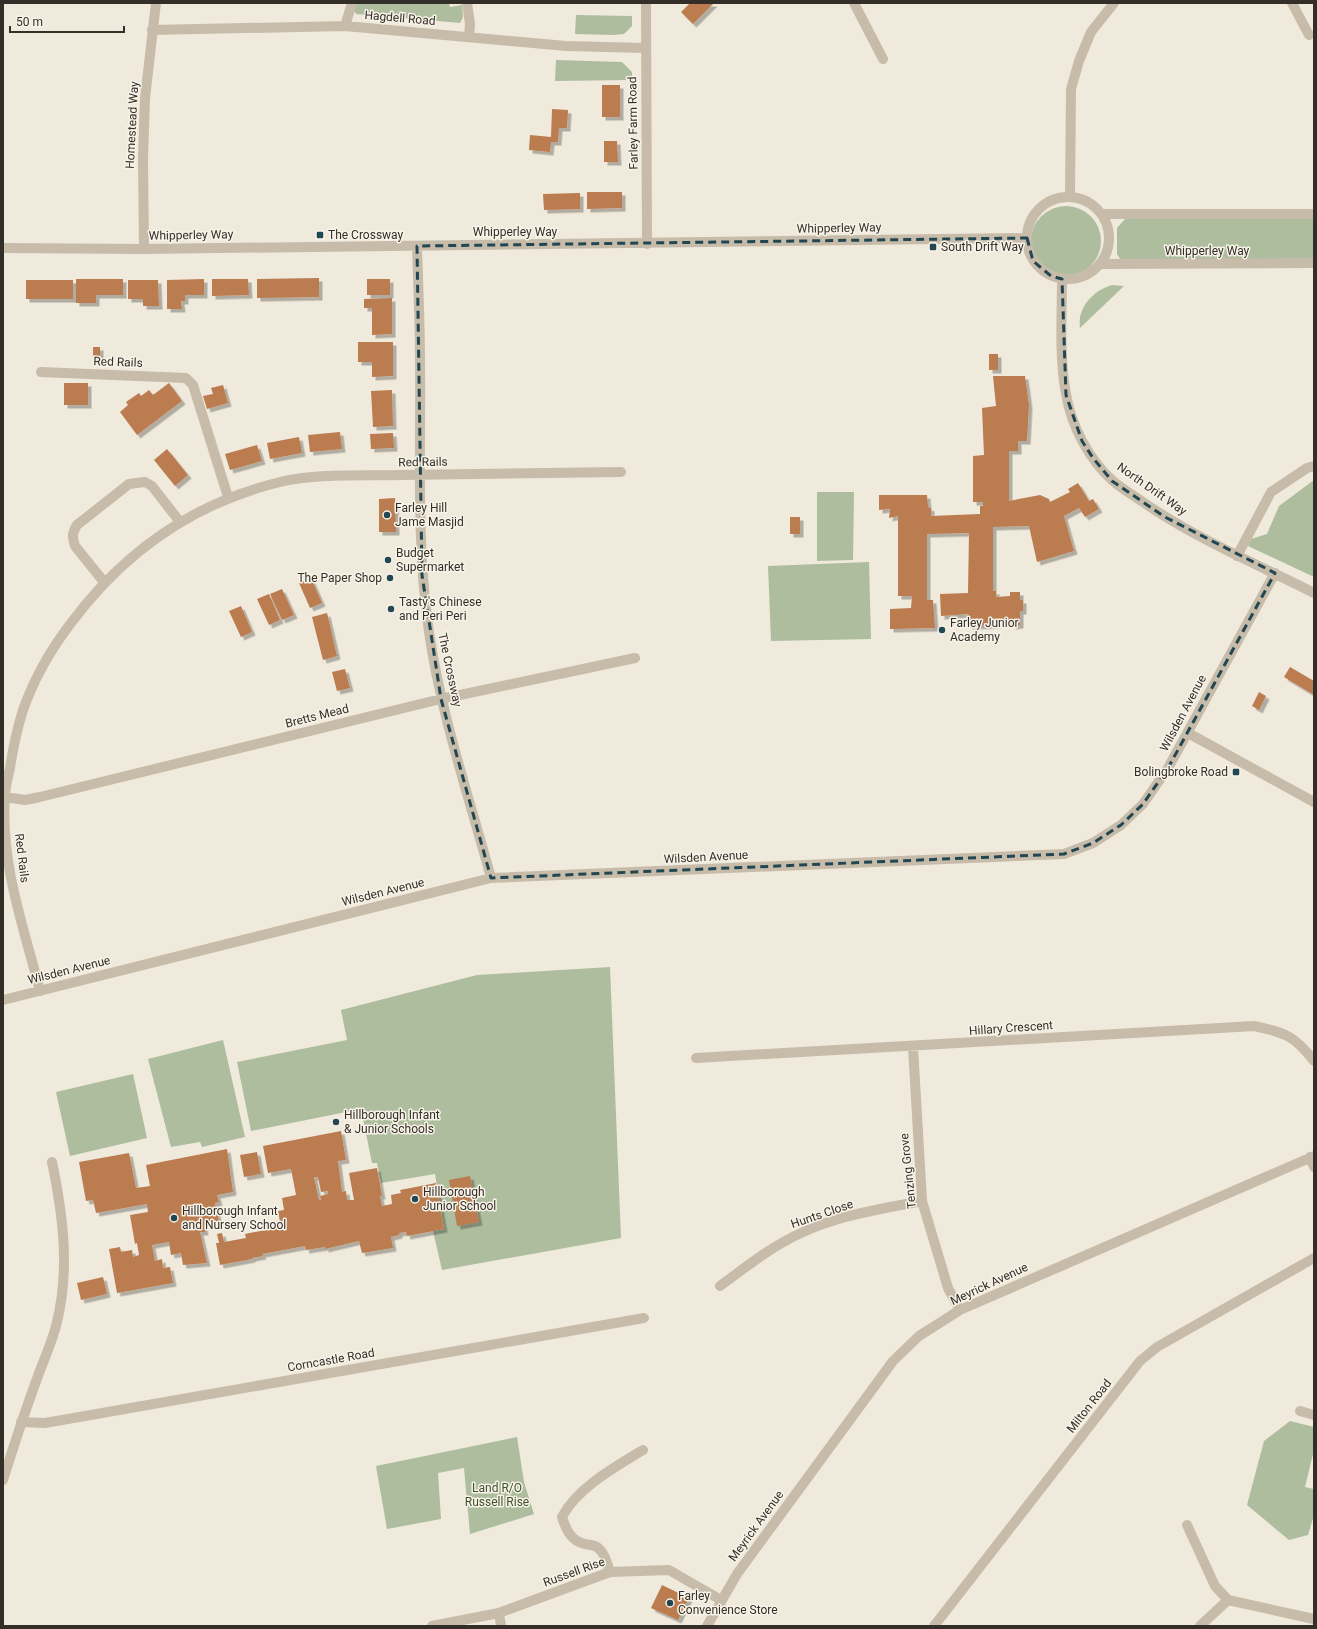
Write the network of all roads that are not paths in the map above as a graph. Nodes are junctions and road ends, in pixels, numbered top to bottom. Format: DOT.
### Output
graph roads {
  1 [pos="156,3"];
  2 [pos="352,3"];
  3 [pos="467,3"];
  4 [pos="646,3"];
  5 [pos="854,3"];
  6 [pos="1114,3"];
  7 [pos="1292,3"];
  8 [pos="345,26"];
  9 [pos="152,30"];
  10 [pos="1309,35"];
  11 [pos="469,37"];
  12 [pos="645,48"];
  13 [pos="883,59"];
  14 [pos="1070,197"];
  15 [pos="1102,214"];
  16 [pos="1314,214"];
  17 [pos="1027,238"];
  18 [pos="647,244"];
  19 [pos="417,246"];
  20 [pos="3,248"];
  21 [pos="144,248"];
  22 [pos="1314,263"];
  23 [pos="1101,264"];
  24 [pos="1062,279"];
  25 [pos="41,372"];
  26 [pos="1314,466"];
  27 [pos="621,472"];
  28 [pos="420,475"];
  29 [pos="228,497"];
  30 [pos="180,522"];
  31 [pos="1237,556"];
  32 [pos="1275,573"];
  33 [pos="104,582"];
  34 [pos="1314,593"];
  35 [pos="635,658"];
  36 [pos="441,699"];
  37 [pos="1188,733"];
  38 [pos="5,797"];
  39 [pos="1314,802"];
  40 [pos="491,878"];
  41 [pos="40,991"];
  42 [pos="3,1000"];
  43 [pos="913,1047"];
  44 [pos="696,1058"];
  45 [pos="1314,1061"];
  46 [pos="1313,1160"];
  47 [pos="52,1162"];
  48 [pos="922,1201"];
  49 [pos="1314,1258"];
  50 [pos="720,1286"];
  51 [pos="960,1310"];
  52 [pos="644,1318"];
  53 [pos="1300,1411"];
  54 [pos="1314,1415"];
  55 [pos="21,1422"];
  56 [pos="643,1450"];
  57 [pos="3,1480"];
  58 [pos="1187,1525"];
  59 [pos="610,1572"];
  60 [pos="721,1600"];
  61 [pos="1228,1600"];
  62 [pos="499,1613"];
  63 [pos="1314,1619"];
  64 [pos="432,1626"];
  65 [pos="501,1626"];
  66 [pos="707,1626"];
  67 [pos="934,1626"];
  68 [pos="1200,1626"];
  1 -- 9 [label="street, Homestead Way"];
  2 -- 8 [label="street"];
  3 -- 11 [label="street"];
  4 -- 12 [label="street, Farley Farm Road"];
  5 -- 13 [label="street"];
  6 -- 14 [label="street"];
  7 -- 10 [label="street"];
  8 -- 9 [label="street, Hagdell Road"];
  8 -- 11 [label="street, Hagdell Road"];
  9 -- 21 [label="street, Homestead Way"];
  11 -- 12 [label="street, Hagdell Road"];
  12 -- 18 [label="street, Farley Farm Road"];
  14 -- 15 [label="street"];
  14 -- 17 [label="street"];
  15 -- 16 [label="street"];
  15 -- 23 [label="street"];
  17 -- 18 [label="street, Whipperley Way"];
  17 -- 24 [label="street"];
  18 -- 19 [label="street, Whipperley Way"];
  19 -- 21 [label="street, Whipperley Way"];
  19 -- 28 [label="street, The Crossway"];
  20 -- 21 [label="street, Whipperley Way"];
  22 -- 23 [label="street, Whipperley Way"];
  23 -- 24 [label="street"];
  24 -- 31 [label="street, North Drift Way"];
  25 -- 29 [label="street, Red Rails"];
  26 -- 31 [label="street"];
  27 -- 28 [label="street, Red Rails"];
  28 -- 29 [label="street, Red Rails"];
  28 -- 36 [label="street, The Crossway"];
  29 -- 30 [label="street, Red Rails"];
  30 -- 33 [label="street, Red Rails"];
  30 -- 33 [label="street"];
  31 -- 32 [label="street, North Drift Way"];
  32 -- 34 [label="street, North Drift Way"];
  32 -- 37 [label="street, Wilsden Avenue"];
  33 -- 38 [label="street, Red Rails"];
  35 -- 36 [label="street, Bretts Mead"];
  36 -- 38 [label="street, Bretts Mead"];
  36 -- 40 [label="street, The Crossway"];
  37 -- 39 [label="street"];
  37 -- 40 [label="street, Wilsden Avenue"];
  38 -- 41 [label="street, Red Rails"];
  40 -- 41 [label="street, Wilsden Avenue"];
  41 -- 42 [label="street, Wilsden Avenue"];
  43 -- 44 [label="street, Hillary Crescent"];
  43 -- 45 [label="street, Hillary Crescent"];
  43 -- 48 [label="street, Tenzing Grove"];
  46 -- 51 [label="street, Meyrick Avenue"];
  47 -- 55 [label="street"];
  48 -- 50 [label="street, Hunts Close"];
  48 -- 51 [label="street, Tenzing Grove"];
  49 -- 67 [label="street, Milton Road"];
  51 -- 60 [label="street, Meyrick Avenue"];
  52 -- 55 [label="street, Corncastle Road"];
  53 -- 54 [label="street"];
  55 -- 57 [label="street"];
  56 -- 59 [label="street"];
  58 -- 61 [label="street"];
  59 -- 60 [label="street, Russell Rise"];
  59 -- 62 [label="street, Russell Rise"];
  60 -- 66 [label="street, Meyrick Avenue"];
  61 -- 63 [label="street"];
  61 -- 68 [label="street"];
  62 -- 64 [label="street, Russell Rise"];
  62 -- 65 [label="street"];
}
